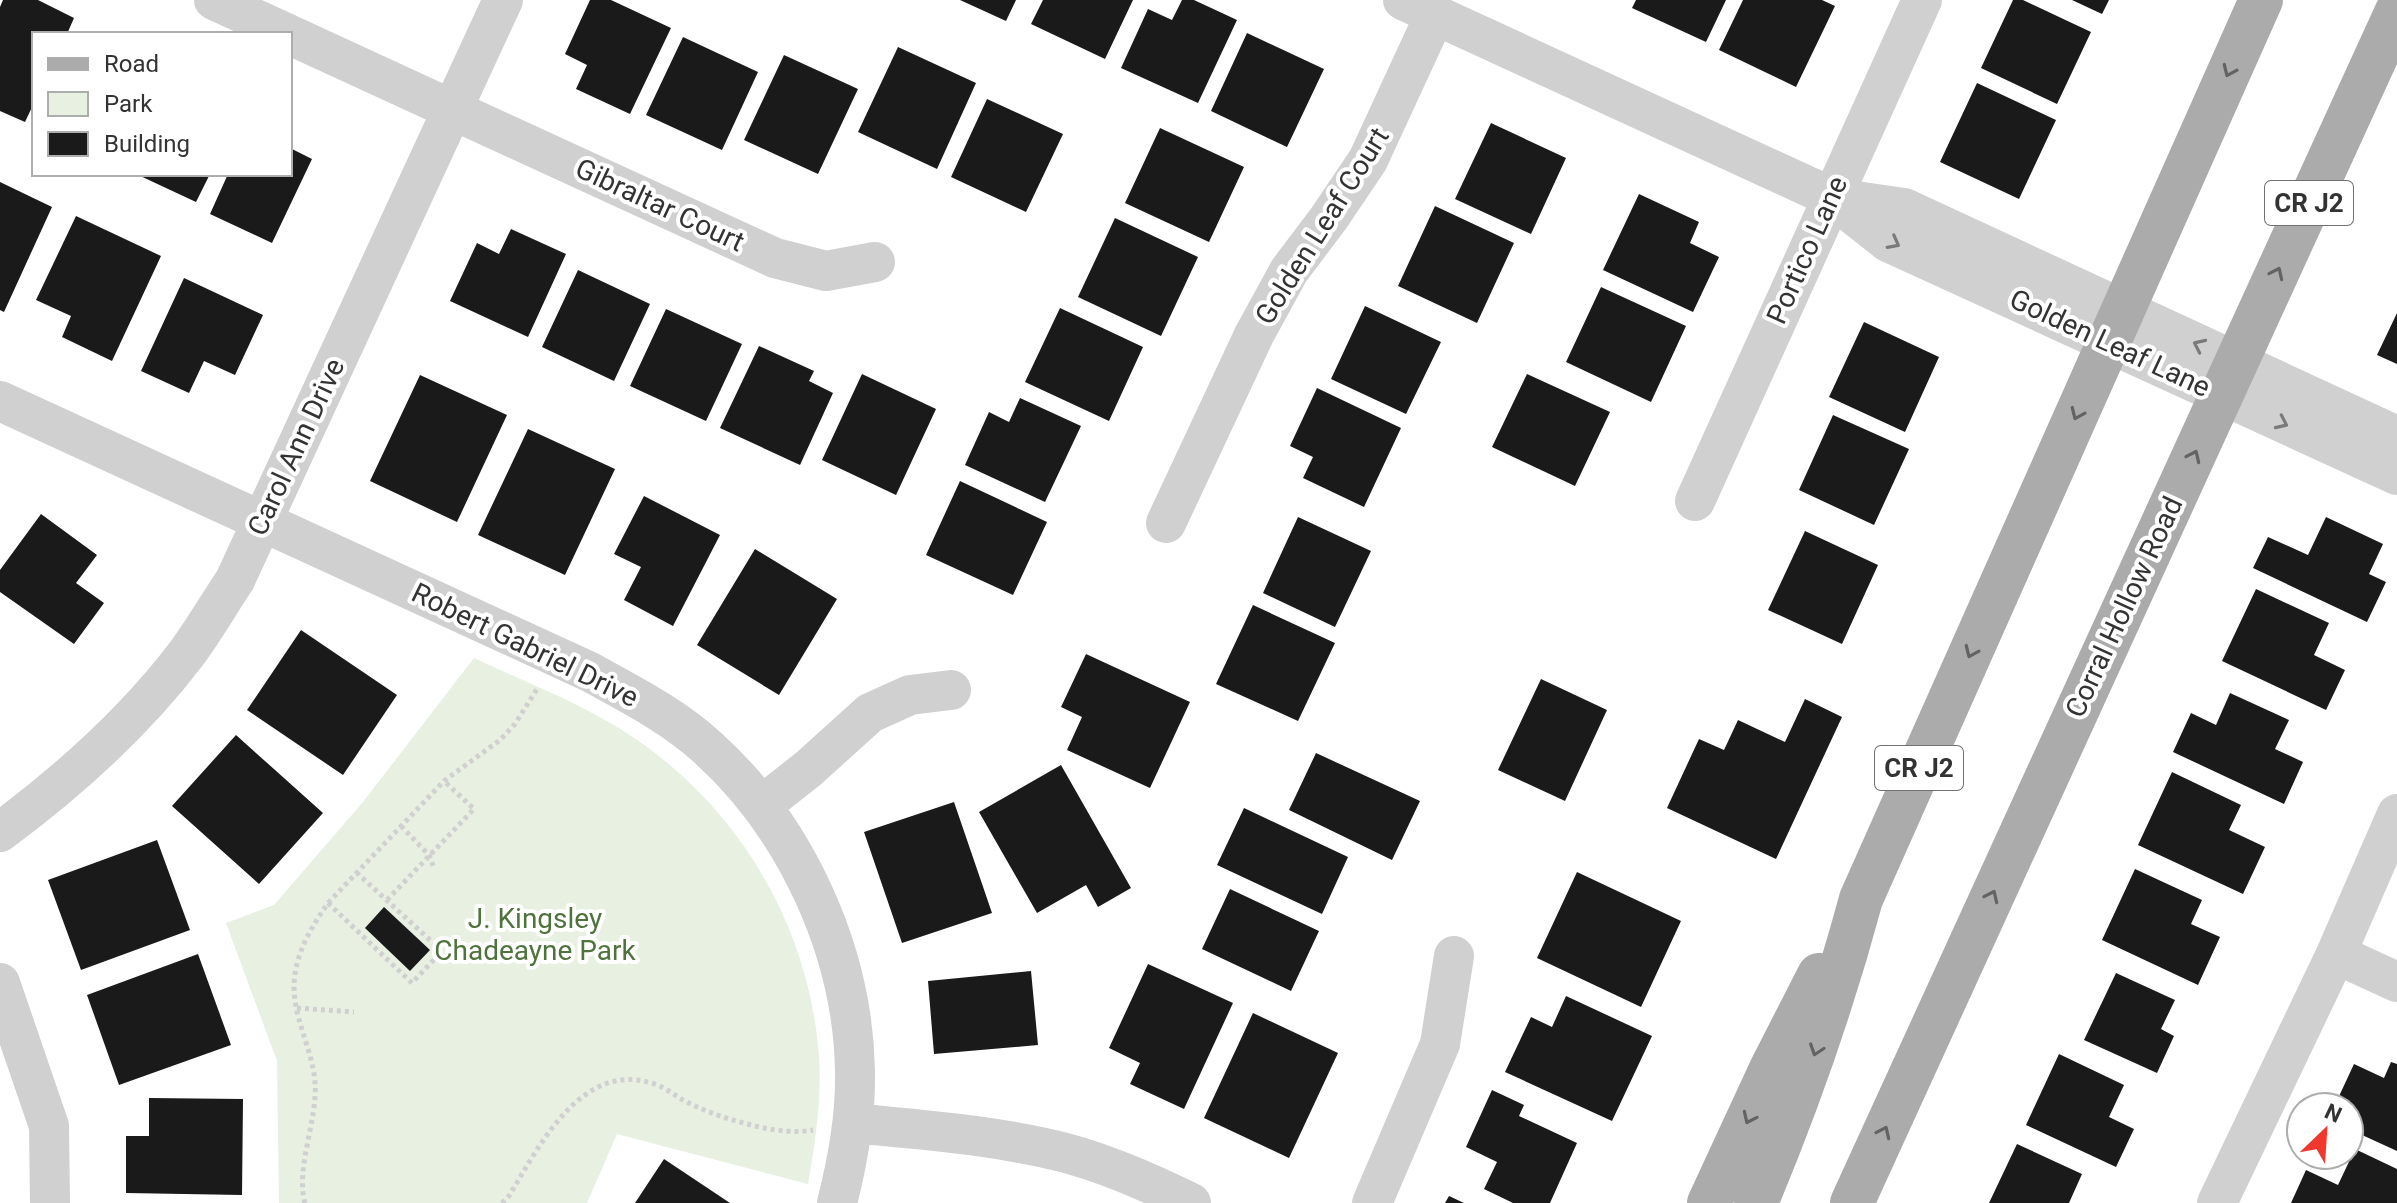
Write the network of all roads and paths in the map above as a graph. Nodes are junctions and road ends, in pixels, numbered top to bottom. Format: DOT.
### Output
graph roads {
  1 [pos="214,0"];
  2 [pos="503,0"];
  3 [pos="1922,0"];
  4 [pos="2261,0"];
  5 [pos="1419,8"];
  6 [pos="2397,11"];
  7 [pos="285,32"];
  8 [pos="292,35"];
  9 [pos="452,109"];
  10 [pos="1831,197"];
  11 [pos="875,262"];
  12 [pos="2116,326"];
  13 [pos="2229,378"];
  14 [pos="0,401"];
  15 [pos="2397,436"];
  16 [pos="2397,475"];
  17 [pos="1695,501"];
  18 [pos="261,521"];
  19 [pos="1166,523"];
  20 [pos="552,655"];
  21 [pos="951,690"];
  22 [pos="444,781"];
  23 [pos="761,806"];
  24 [pos="2397,814"];
  25 [pos="401,826"];
  26 [pos="0,832"];
  27 [pos="429,855"];
  28 [pos="434,868"];
  29 [pos="357,873"];
  30 [pos="1861,899"];
  31 [pos="387,900"];
  32 [pos="328,903"];
  33 [pos="2336,954"];
  34 [pos="1454,956"];
  35 [pos="2397,982"];
  36 [pos="0,983"];
  37 [pos="297,1008"];
  38 [pos="354,1012"];
  39 [pos="853,1123"];
  40 [pos="50,1203"];
  41 [pos="305,1203"];
  42 [pos="502,1203"];
  43 [pos="837,1203"];
  44 [pos="1191,1203"];
  45 [pos="1372,1203"];
  46 [pos="1709,1203"];
  47 [pos="1756,1203"];
  48 [pos="1852,1203"];
  49 [pos="2217,1203"];
  1 -- 7 [label="street, Gibraltar Court"];
  2 -- 9 [label="street, Carol Ann Drive"];
  3 -- 10 [label="street, Portico Lane"];
  4 -- 12 [label="main road, CR J2, one-way"];
  5 -- 10 [label="street, Golden Leaf Lane"];
  5 -- 19 [label="street, Golden Leaf Court"];
  13 -- 6 [label="main road, Corral Hollow Road / CR J2, one-way"];
  8 -- 9 [label="street, Gibraltar Court"];
  9 -- 11 [label="street, Gibraltar Court"];
  9 -- 18 [label="street, Carol Ann Drive"];
  10 -- 12 [label="street, Golden Leaf Lane"];
  10 -- 17 [label="street, Portico Lane"];
  12 -- 13 [label="street, Golden Leaf Lane"];
  12 -- 30 [label="main road, CR J2, one-way"];
  13 -- 15 [label="street, Golden Leaf Lane"];
  13 -- 16 [label="street, Golden Leaf Lane, one-way"];
  48 -- 13 [label="main road, Corral Hollow Road / CR J2, one-way"];
  14 -- 18 [label="street, Robert Gabriel Drive"];
  18 -- 20 [label="street, Robert Gabriel Drive"];
  18 -- 26 [label="street, Carol Ann Drive"];
  20 -- 22 [label="path"];
  20 -- 23 [label="street, Robert Gabriel Drive"];
  21 -- 23 [label="street"];
  22 -- 25 [label="path"];
  22 -- 27 [label="path"];
  23 -- 39 [label="street, Robert Gabriel Drive"];
  24 -- 33 [label="street"];
  25 -- 27 [label="path"];
  25 -- 29 [label="path"];
  27 -- 28 [label="path"];
  27 -- 31 [label="path"];
  29 -- 31 [label="path"];
  29 -- 32 [label="path"];
  30 -- 46 [label="main road, one-way"];
  30 -- 47 [label="main road, CR J2, one-way"];
  31 -- 32 [label="path"];
  32 -- 37 [label="path"];
  33 -- 35 [label="street"];
  33 -- 49 [label="street"];
  34 -- 45 [label="street"];
  36 -- 40 [label="street"];
  37 -- 38 [label="path"];
  37 -- 41 [label="path"];
  39 -- 42 [label="path"];
  39 -- 43 [label="street, Robert Gabriel Drive"];
  39 -- 44 [label="street"];
}
